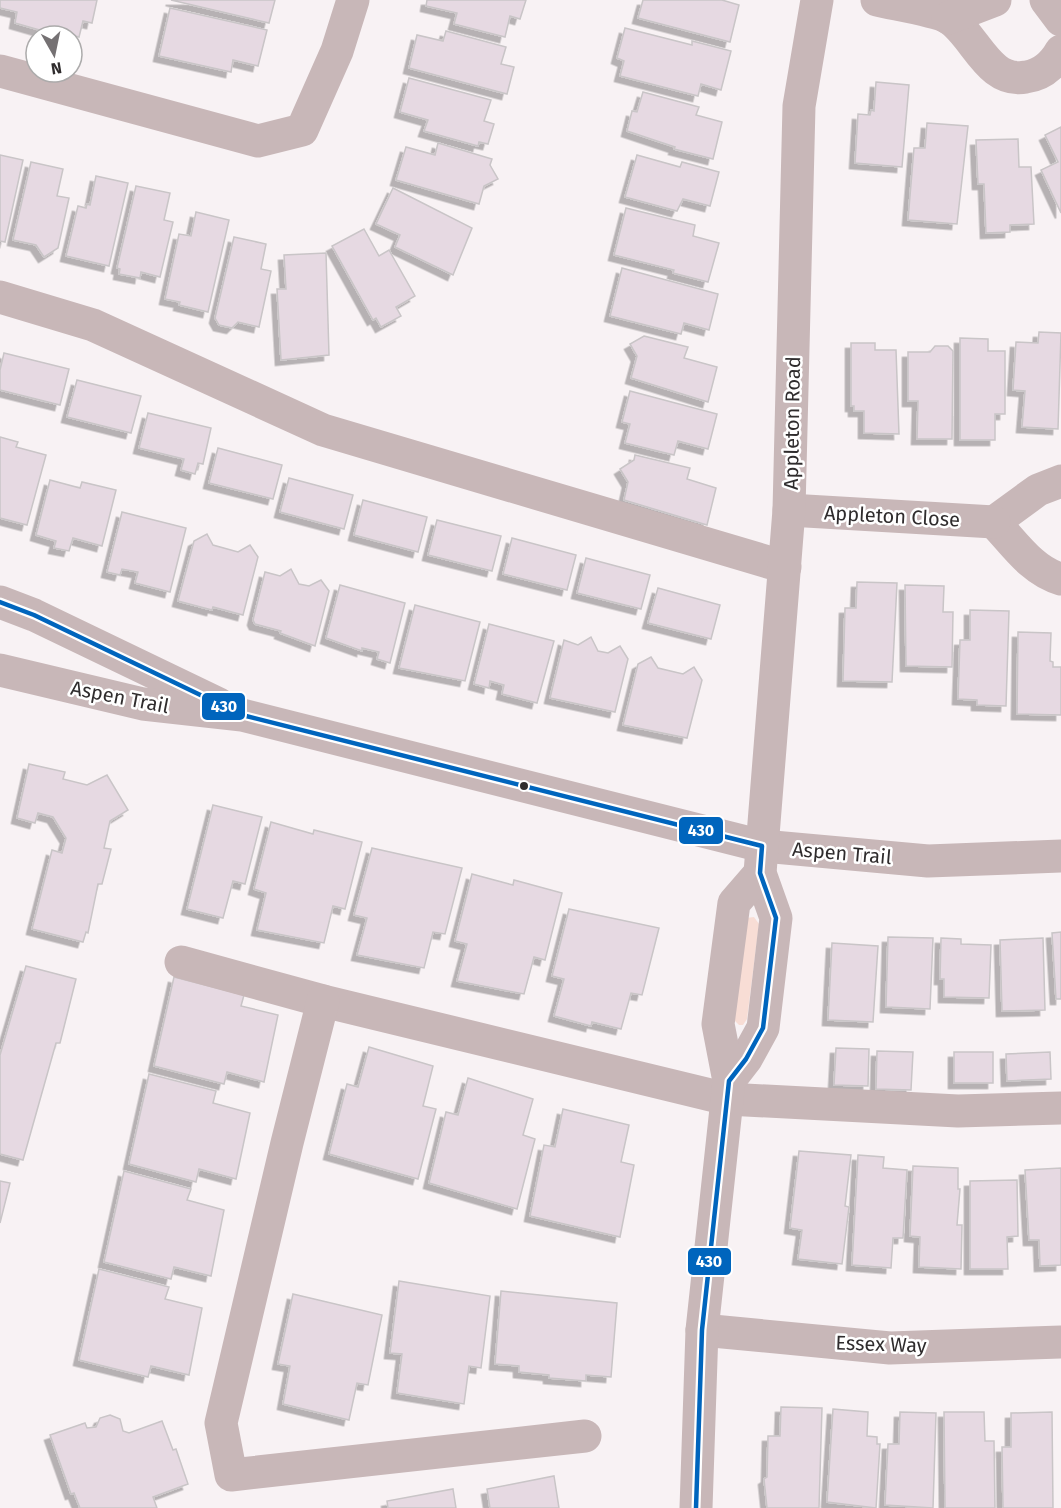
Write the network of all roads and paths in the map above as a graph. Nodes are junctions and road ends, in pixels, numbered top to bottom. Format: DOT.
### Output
graph roads {
  1 [pos="352,0"];
  2 [pos="817,0"];
  3 [pos="877,0"];
  4 [pos="995,0"];
  5 [pos="1046,0"];
  6 [pos="948,18"];
  7 [pos="1061,20"];
  8 [pos="1061,51"];
  9 [pos="0,71"];
  10 [pos="0,297"];
  11 [pos="1061,481"];
  12 [pos="789,510"];
  13 [pos="994,522"];
  14 [pos="784,567"];
  15 [pos="1061,579"];
  16 [pos="0,602"];
  17 [pos="0,670"];
  18 [pos="242,715"];
  19 [pos="1061,856"];
  20 [pos="761,859"];
  21 [pos="181,962"];
  22 [pos="323,1001"];
  23 [pos="728,1090"];
  24 [pos="1061,1108"];
  25 [pos="702,1330"];
  26 [pos="1061,1342"];
  27 [pos="585,1436"];
  28 [pos="696,1508"];
  1 -- 9 [label="street"];
  2 -- 12 [label="street, Appleton Road"];
  3 -- 6 [label="street"];
  4 -- 6 [label="street"];
  5 -- 7 [label="street"];
  6 -- 8 [label="street"];
  10 -- 14 [label="street"];
  11 -- 13 [label="street"];
  12 -- 13 [label="street, Appleton Close"];
  12 -- 14 [label="street, Appleton Road"];
  13 -- 15 [label="street"];
  14 -- 20 [label="street, Appleton Road"];
  16 -- 18 [label="street, Aspen Trail"];
  17 -- 18 [label="street, Aspen Trail"];
  18 -- 20 [label="street, Aspen Trail"];
  19 -- 20 [label="street, Aspen Trail"];
  20 -- 23 [label="street"];
  20 -- 23 [label="street"];
  21 -- 22 [label="street"];
  22 -- 23 [label="street"];
  22 -- 27 [label="street"];
  23 -- 24 [label="street"];
  23 -- 25 [label="street"];
  25 -- 26 [label="street, Essex Way"];
  25 -- 28 [label="street"];
}
